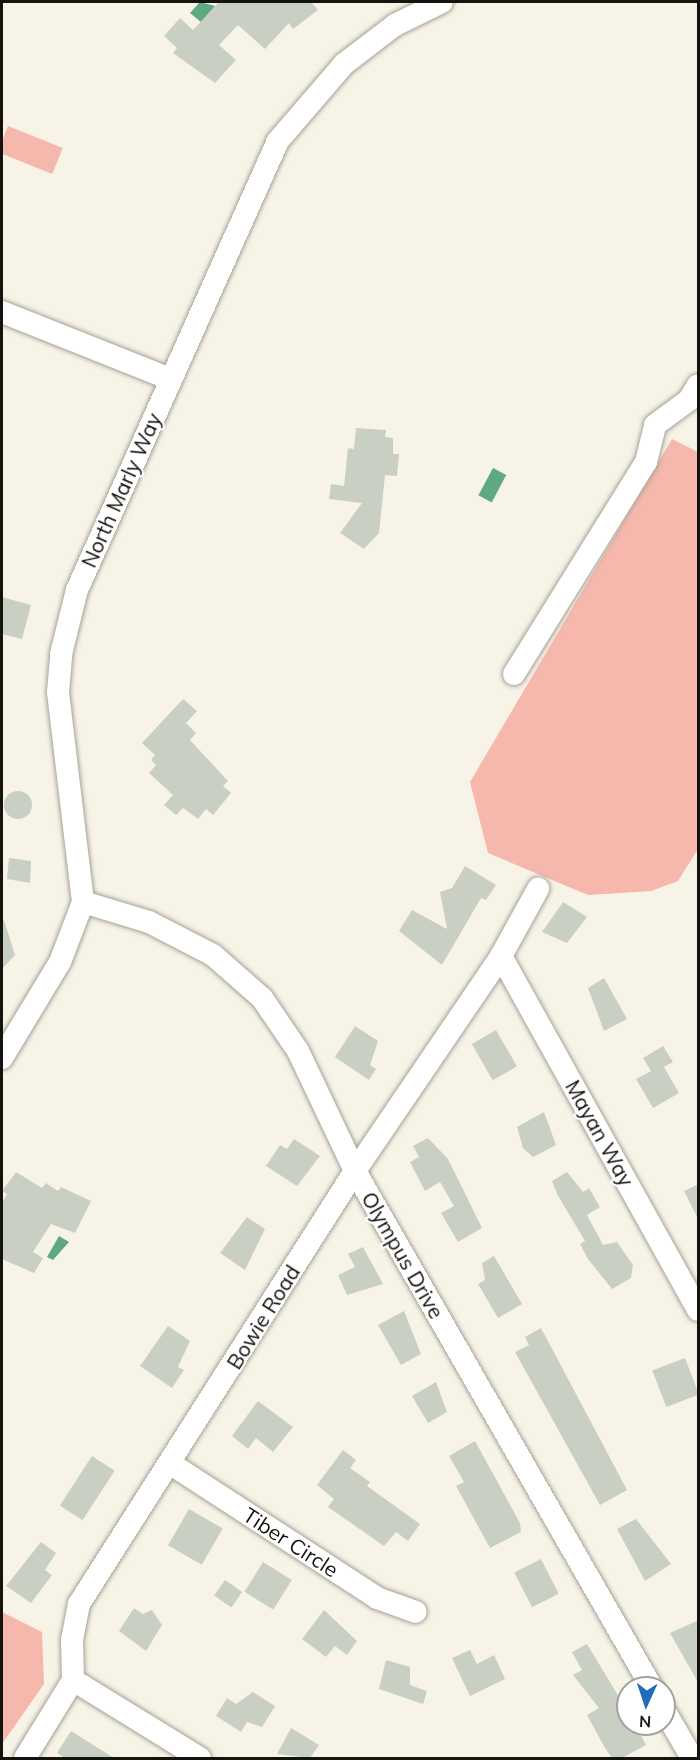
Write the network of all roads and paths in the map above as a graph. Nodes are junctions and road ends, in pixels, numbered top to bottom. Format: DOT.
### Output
graph roads {
  1 [pos="442,2"];
  2 [pos="2,312"];
  3 [pos="170,379"];
  4 [pos="699,385"];
  5 [pos="514,674"];
  6 [pos="538,889"];
  7 [pos="82,902"];
  8 [pos="501,956"];
  9 [pos="2,1058"];
  10 [pos="355,1171"];
  11 [pos="699,1310"];
  12 [pos="171,1464"];
  13 [pos="416,1612"];
  14 [pos="645,1676"];
  15 [pos="73,1680"];
  16 [pos="676,1731"];
  17 [pos="25,1758"];
  18 [pos="200,1758"];
  19 [pos="692,1758"];
  1 -- 3 [label="street, North Marly Way"];
  2 -- 3 [label="street"];
  3 -- 7 [label="street, North Marly Way"];
  4 -- 5 [label="street"];
  6 -- 8 [label="street, Bowie Road"];
  7 -- 9 [label="street, North Marly Way"];
  7 -- 10 [label="street, Olympus Drive"];
  8 -- 10 [label="street, Bowie Road"];
  8 -- 11 [label="street, Mayan Way"];
  10 -- 12 [label="street, Bowie Road"];
  10 -- 14 [label="street, Olympus Drive"];
  12 -- 13 [label="street, Tiber Circle"];
  12 -- 15 [label="street, Bowie Road"];
  15 -- 17 [label="street"];
  15 -- 18 [label="street"];
  16 -- 19 [label="street"];
}
